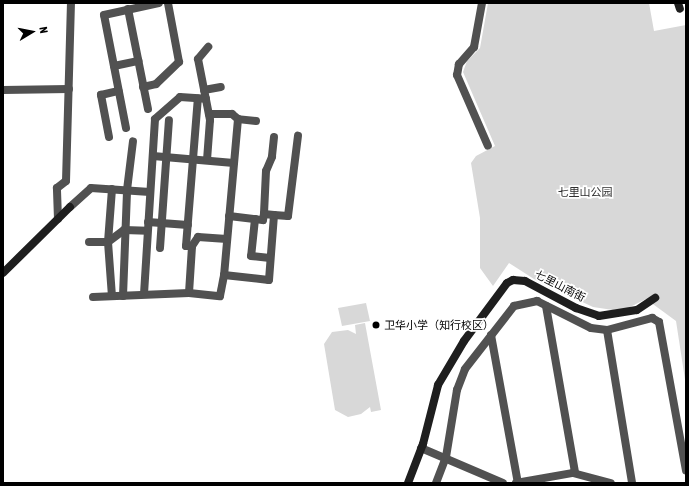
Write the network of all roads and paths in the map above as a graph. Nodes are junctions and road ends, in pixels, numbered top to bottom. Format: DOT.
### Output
graph roads {
  1 [pos="71,3"];
  2 [pos="159,3"];
  3 [pos="168,3"];
  4 [pos="482,3"];
  5 [pos="128,9"];
  6 [pos="208,47"];
  7 [pos="138,61"];
  8 [pos="114,66"];
  9 [pos="143,87"];
  10 [pos="221,87"];
  11 [pos="69,89"];
  12 [pos="3,90"];
  13 [pos="119,91"];
  14 [pos="202,96"];
  15 [pos="148,109"];
  16 [pos="209,114"];
  17 [pos="238,119"];
  18 [pos="169,120"];
  19 [pos="256,121"];
  20 [pos="126,128"];
  21 [pos="298,136"];
  22 [pos="110,137"];
  23 [pos="274,137"];
  24 [pos="133,141"];
  25 [pos="488,146"];
  26 [pos="152,156"];
  27 [pos="166,157"];
  28 [pos="193,159"];
  29 [pos="207,160"];
  30 [pos="234,163"];
  31 [pos="112,190"];
  32 [pos="127,190"];
  33 [pos="150,192"];
  34 [pos="264,214"];
  35 [pos="274,215"];
  36 [pos="229,216"];
  37 [pos="58,219"];
  38 [pos="255,219"];
  39 [pos="148,222"];
  40 [pos="161,223"];
  41 [pos="188,225"];
  42 [pos="124,230"];
  43 [pos="147,231"];
  44 [pos="227,239"];
  45 [pos="89,242"];
  46 [pos="108,242"];
  47 [pos="192,246"];
  48 [pos="160,248"];
  49 [pos="270,258"];
  50 [pos="3,273"];
  51 [pos="224,276"];
  52 [pos="189,293"];
  53 [pos="144,294"];
  54 [pos="112,296"];
  55 [pos="123,296"];
  56 [pos="93,297"];
  57 [pos="655,298"];
  58 [pos="546,306"];
  59 [pos="607,330"];
  60 [pos="491,335"];
  61 [pos="421,448"];
  62 [pos="446,457"];
  63 [pos="686,471"];
  64 [pos="575,473"];
  65 [pos="408,483"];
  66 [pos="436,483"];
  67 [pos="503,483"];
  68 [pos="517,483"];
  69 [pos="611,483"];
  70 [pos="632,483"];
  1 -- 11 [label="street"];
  2 -- 5 [label="street"];
  3 -- 9 [label="street"];
  4 -- 25 [label="street"];
  5 -- 7 [label="street"];
  5 -- 8 [label="street"];
  6 -- 14 [label="street"];
  7 -- 8 [label="street"];
  7 -- 9 [label="street"];
  8 -- 13 [label="street"];
  9 -- 15 [label="street"];
  10 -- 14 [label="street"];
  11 -- 12 [label="street"];
  11 -- 37 [label="street"];
  13 -- 20 [label="street"];
  13 -- 22 [label="street"];
  14 -- 16 [label="street"];
  14 -- 26 [label="street"];
  14 -- 28 [label="street"];
  16 -- 17 [label="street"];
  16 -- 29 [label="street"];
  17 -- 19 [label="street"];
  17 -- 30 [label="street"];
  18 -- 27 [label="street"];
  21 -- 35 [label="street"];
  23 -- 34 [label="street"];
  24 -- 32 [label="street"];
  26 -- 27 [label="street"];
  26 -- 33 [label="street"];
  27 -- 28 [label="street"];
  27 -- 40 [label="street"];
  28 -- 29 [label="street"];
  28 -- 41 [label="street"];
  29 -- 30 [label="street"];
  30 -- 36 [label="street"];
  31 -- 32 [label="street"];
  31 -- 37 [label="street"];
  31 -- 46 [label="street"];
  32 -- 33 [label="street"];
  32 -- 42 [label="street"];
  33 -- 39 [label="street"];
  34 -- 35 [label="street"];
  34 -- 38 [label="street"];
  35 -- 49 [label="street"];
  36 -- 38 [label="street"];
  36 -- 44 [label="street"];
  37 -- 50 [label="street"];
  38 -- 49 [label="street"];
  39 -- 40 [label="street"];
  39 -- 43 [label="street"];
  40 -- 41 [label="street"];
  40 -- 48 [label="street"];
  41 -- 47 [label="street"];
  42 -- 43 [label="street"];
  42 -- 46 [label="street"];
  42 -- 55 [label="street"];
  43 -- 53 [label="street"];
  44 -- 47 [label="street"];
  44 -- 51 [label="street"];
  45 -- 46 [label="street"];
  46 -- 54 [label="street"];
  47 -- 52 [label="street"];
  49 -- 51 [label="street"];
  51 -- 52 [label="street"];
  52 -- 53 [label="street"];
  53 -- 55 [label="street"];
  54 -- 55 [label="street"];
  54 -- 56 [label="street"];
  57 -- 61 [label="street, 七里山南街"];
  58 -- 59 [label="street"];
  58 -- 60 [label="street"];
  58 -- 64 [label="street"];
  59 -- 63 [label="street"];
  59 -- 70 [label="street"];
  60 -- 62 [label="street"];
  60 -- 68 [label="street"];
  61 -- 62 [label="street"];
  61 -- 65 [label="street, 七里山南街"];
  62 -- 66 [label="street"];
  62 -- 67 [label="street"];
  64 -- 68 [label="street"];
  64 -- 69 [label="street"];
}
